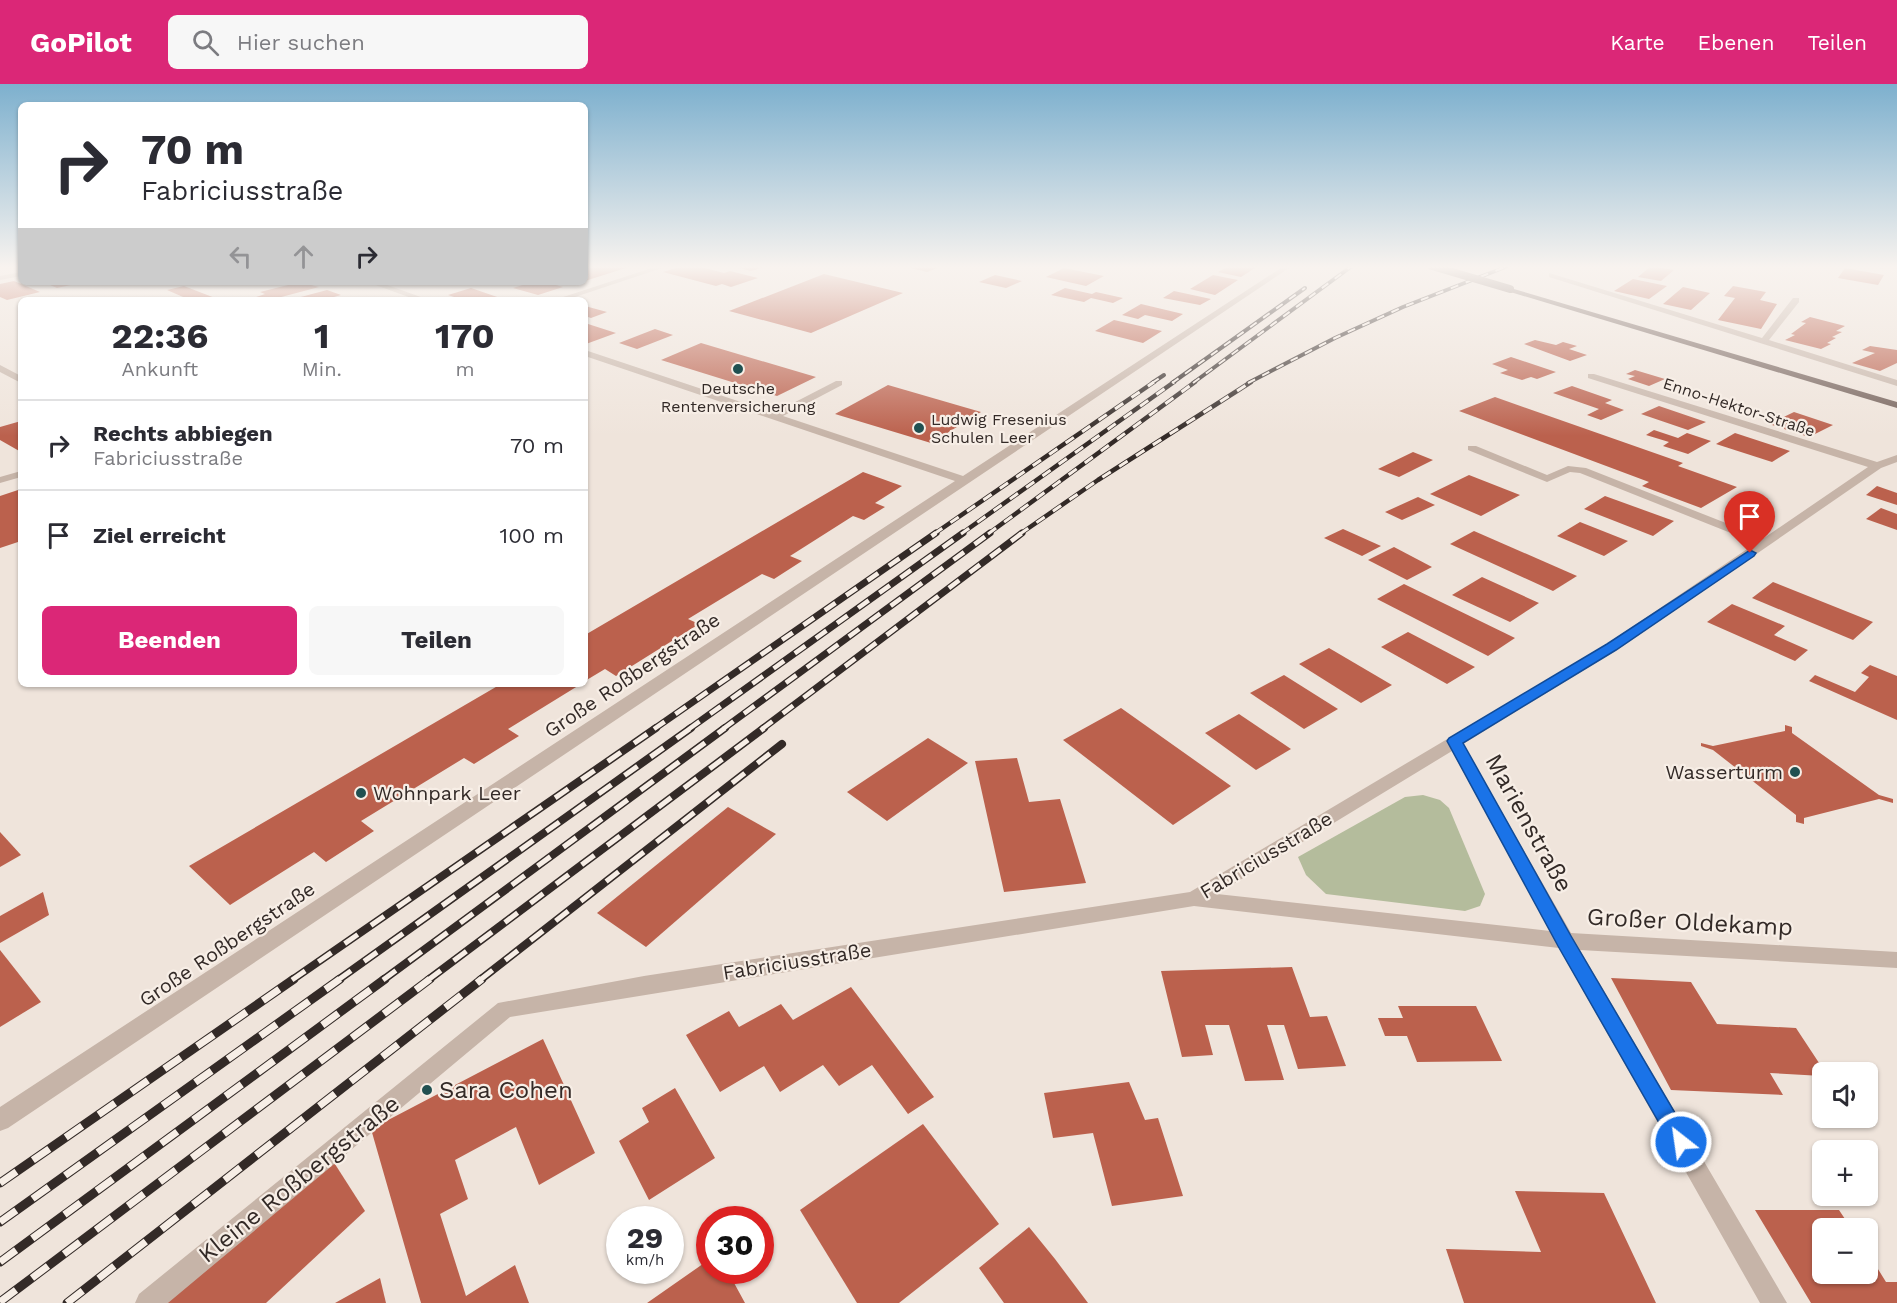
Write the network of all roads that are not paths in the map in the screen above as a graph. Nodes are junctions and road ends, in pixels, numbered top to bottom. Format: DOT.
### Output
graph roads {
  1 [pos="1202,323"];
  2 [pos="1623,323"];
  3 [pos="1706,323"];
  4 [pos="1778,323"];
  5 [pos="1764,341"];
  6 [pos="588,354"];
  7 [pos="0,368"];
  8 [pos="1591,376"];
  9 [pos="18,378"];
  10 [pos="1897,382"];
  11 [pos="839,383"];
  12 [pos="1897,405"];
  13 [pos="774,417"];
  14 [pos="1472,448"];
  15 [pos="1897,458"];
  16 [pos="1877,466"];
  17 [pos="18,475"];
  18 [pos="0,480"];
  19 [pos="964,480"];
  20 [pos="1766,543"];
  21 [pos="1454,741"];
  22 [pos="1194,899"];
  23 [pos="1565,941"];
  24 [pos="1897,960"];
  25 [pos="505,1009"];
  26 [pos="0,1120"];
  27 [pos="148,1303"];
  28 [pos="1774,1303"];
  1 -- 19 [label="street, Große Roßbergstraße"];
  2 -- 12 [label="main road, bridge"];
  3 -- 5 [label="street"];
  4 -- 5 [label="street"];
  5 -- 10 [label="street"];
  6 -- 13 [label="street"];
  7 -- 9 [label="street"];
  8 -- 16 [label="street, Enno-Hektor-Straße"];
  11 -- 13 [label="street"];
  13 -- 19 [label="street"];
  14 -- 20 [label="street"];
  15 -- 16 [label="street, Fabriciusstraße"];
  16 -- 20 [label="street, Fabriciusstraße"];
  17 -- 18 [label="street"];
  19 -- 26 [label="street, Große Roßbergstraße"];
  20 -- 21 [label="street, Fabriciusstraße"];
  21 -- 22 [label="street, Fabriciusstraße"];
  21 -- 23 [label="street, Marienstraße"];
  22 -- 23 [label="street, Großer Oldekamp"];
  22 -- 25 [label="street, Fabriciusstraße"];
  23 -- 24 [label="street, Großer Oldekamp"];
  23 -- 28 [label="street, Marienstraße"];
  25 -- 27 [label="street, Kleine Roßbergstraße"];
}
